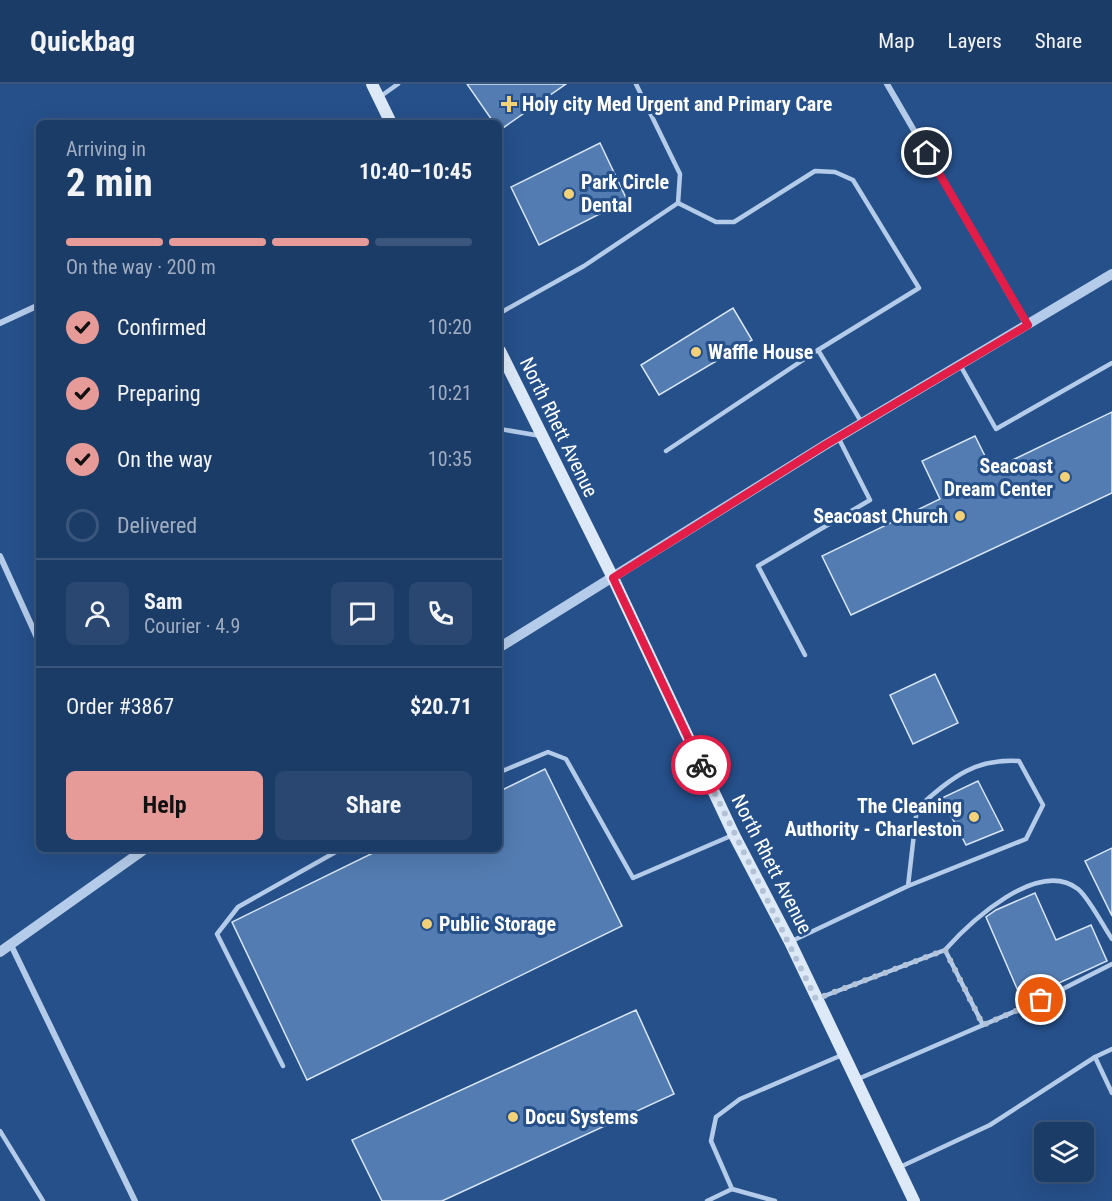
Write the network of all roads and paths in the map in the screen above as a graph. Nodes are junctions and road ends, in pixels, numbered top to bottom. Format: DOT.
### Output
graph roads {
  1 [pos="372,84"];
  2 [pos="398,84"];
  3 [pos="636,84"];
  4 [pos="886,84"];
  5 [pos="378,97"];
  6 [pos="390,120"];
  7 [pos="678,203"];
  8 [pos="1112,274"];
  9 [pos="36,306"];
  10 [pos="502,312"];
  11 [pos="0,323"];
  12 [pos="1028,325"];
  13 [pos="818,350"];
  14 [pos="502,355"];
  15 [pos="1112,363"];
  16 [pos="960,365"];
  17 [pos="862,423"];
  18 [pos="502,429"];
  19 [pos="541,436"];
  20 [pos="838,437"];
  21 [pos="666,451"];
  22 [pos="0,556"];
  23 [pos="613,578"];
  24 [pos="36,635"];
  25 [pos="502,646"];
  26 [pos="805,655"];
  27 [pos="502,771"];
  28 [pos="734,835"];
  29 [pos="137,852"];
  30 [pos="336,852"];
  31 [pos="908,886"];
  32 [pos="1112,939"];
  33 [pos="790,942"];
  34 [pos="11,945"];
  35 [pos="945,950"];
  36 [pos="0,952"];
  37 [pos="1112,964"];
  38 [pos="816,999"];
  39 [pos="983,1025"];
  40 [pos="1112,1048"];
  41 [pos="842,1055"];
  42 [pos="1095,1057"];
  43 [pos="283,1066"];
  44 [pos="855,1080"];
  45 [pos="1112,1093"];
  46 [pos="0,1131"];
  47 [pos="898,1168"];
  48 [pos="732,1189"];
  49 [pos="44,1201"];
  50 [pos="135,1201"];
  51 [pos="707,1201"];
  52 [pos="775,1201"];
  53 [pos="914,1201"];
  1 -- 5 [label="main road"];
  2 -- 5 [label="lane"];
  3 -- 7 [label="lane"];
  4 -- 12 [label="street"];
  5 -- 6 [label="main road"];
  7 -- 10 [label="lane"];
  7 -- 13 [label="lane"];
  8 -- 12 [label="street"];
  9 -- 11 [label="street"];
  12 -- 16 [label="street"];
  13 -- 17 [label="lane"];
  13 -- 21 [label="lane"];
  14 -- 19 [label="main road, North Rhett Avenue"];
  15 -- 16 [label="lane"];
  16 -- 17 [label="street"];
  17 -- 20 [label="street"];
  18 -- 19 [label="lane"];
  19 -- 23 [label="main road, North Rhett Avenue"];
  20 -- 23 [label="street"];
  20 -- 26 [label="lane"];
  22 -- 24 [label="street"];
  23 -- 25 [label="street"];
  23 -- 28 [label="main road, North Rhett Avenue"];
  27 -- 28 [label="lane"];
  28 -- 33 [label="main road, North Rhett Avenue"];
  29 -- 34 [label="street"];
  30 -- 43 [label="lane"];
  31 -- 31 [label="lane"];
  31 -- 33 [label="lane"];
  32 -- 35 [label="lane"];
  33 -- 38 [label="main road, North Rhett Avenue"];
  34 -- 36 [label="street"];
  34 -- 50 [label="street"];
  35 -- 38 [label="lane"];
  35 -- 39 [label="lane"];
  37 -- 39 [label="lane"];
  38 -- 41 [label="main road, North Rhett Avenue"];
  39 -- 44 [label="lane"];
  40 -- 42 [label="lane"];
  41 -- 44 [label="main road, North Rhett Avenue"];
  41 -- 48 [label="lane"];
  42 -- 45 [label="lane"];
  42 -- 47 [label="lane"];
  44 -- 47 [label="main road, North Rhett Avenue"];
  46 -- 49 [label="lane"];
  47 -- 53 [label="main road, North Rhett Avenue"];
  48 -- 51 [label="lane"];
  48 -- 52 [label="lane"];
}
